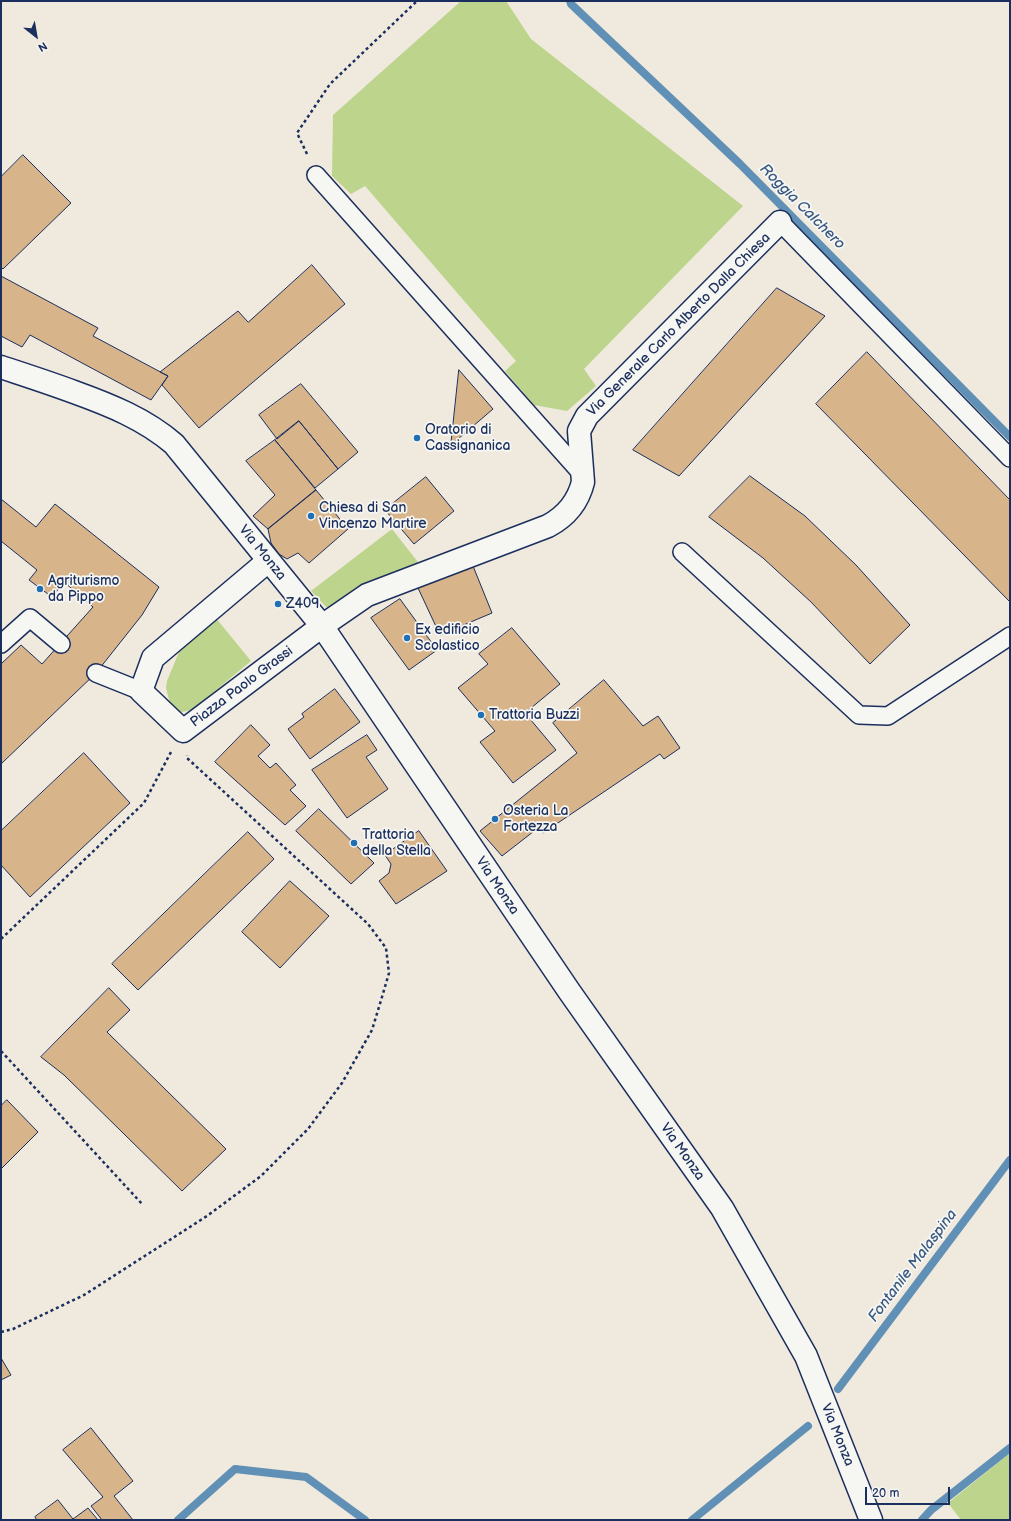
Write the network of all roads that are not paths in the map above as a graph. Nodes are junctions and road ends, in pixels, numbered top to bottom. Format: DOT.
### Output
graph roads {
  1 [pos="316,175"];
  2 [pos="780,222"];
  3 [pos="1,366"];
  4 [pos="1010,458"];
  5 [pos="583,475"];
  6 [pos="682,552"];
  7 [pos="268,561"];
  8 [pos="322,626"];
  9 [pos="1010,636"];
  10 [pos="1,644"];
  11 [pos="61,644"];
  12 [pos="96,673"];
  13 [pos="142,691"];
  14 [pos="871,1520"];
  1 -- 5 [label="lane"];
  2 -- 4 [label="lane"];
  2 -- 5 [label="street, Via Generale Carlo Alberto Dalla Chiesa"];
  3 -- 7 [label="street, Via Monza"];
  5 -- 8 [label="street, Via Generale Carlo Alberto Dalla Chiesa"];
  6 -- 9 [label="lane"];
  7 -- 8 [label="street, Via Monza"];
  7 -- 13 [label="street"];
  8 -- 13 [label="street, Piazza Paolo Grassi"];
  8 -- 14 [label="street, Via Monza"];
  10 -- 11 [label="lane"];
  12 -- 13 [label="lane"];
}
